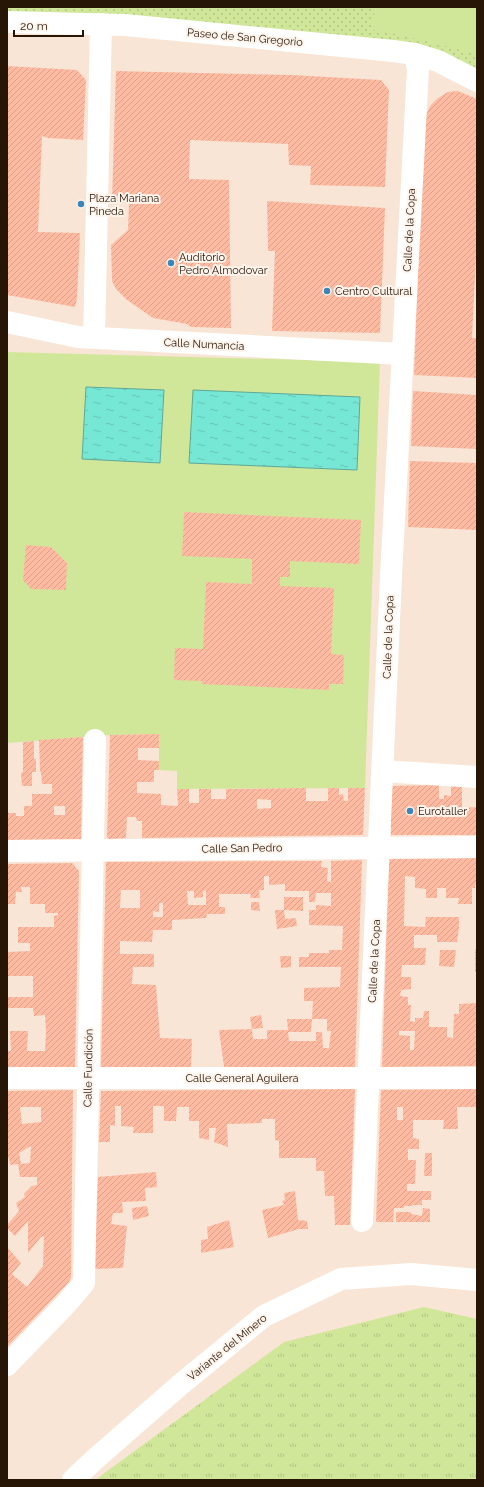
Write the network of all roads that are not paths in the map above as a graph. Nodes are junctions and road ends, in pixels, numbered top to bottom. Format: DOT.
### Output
graph roads {
  1 [pos="7,22"];
  2 [pos="101,24"];
  3 [pos="415,54"];
  4 [pos="477,81"];
  5 [pos="7,322"];
  6 [pos="94,338"];
  7 [pos="403,354"];
  8 [pos="95,740"];
  9 [pos="382,771"];
  10 [pos="477,777"];
  11 [pos="379,847"];
  12 [pos="477,847"];
  13 [pos="94,850"];
  14 [pos="7,851"];
  15 [pos="88,1077"];
  16 [pos="7,1078"];
  17 [pos="477,1078"];
  18 [pos="368,1079"];
  19 [pos="362,1221"];
  20 [pos="477,1280"];
  21 [pos="7,1365"];
  22 [pos="73,1480"];
  1 -- 2 [label="street, Paseo de San Gregorio"];
  2 -- 3 [label="street, Paseo de San Gregorio"];
  2 -- 6 [label="street"];
  3 -- 4 [label="street, Paseo de San Gregorio"];
  3 -- 7 [label="street, Calle de la Copa"];
  5 -- 6 [label="street, Calle Numancia"];
  6 -- 7 [label="street, Calle Numancia"];
  7 -- 9 [label="street, Calle de la Copa"];
  8 -- 13 [label="street, Calle Fundición"];
  9 -- 10 [label="street"];
  9 -- 11 [label="street, Calle de la Copa"];
  11 -- 12 [label="street, Calle San Pedro"];
  11 -- 13 [label="street, Calle San Pedro"];
  11 -- 18 [label="street, Calle de la Copa"];
  13 -- 14 [label="street, Calle San Pedro"];
  13 -- 15 [label="street, Calle Fundición"];
  15 -- 16 [label="street, Calle General Aguilera"];
  15 -- 18 [label="street, Calle General Aguilera"];
  15 -- 21 [label="street, Calle Fundición"];
  17 -- 18 [label="street, Calle General Aguilera"];
  18 -- 19 [label="street, Calle de la Copa"];
  20 -- 22 [label="street, Variante del Minero"];
}
